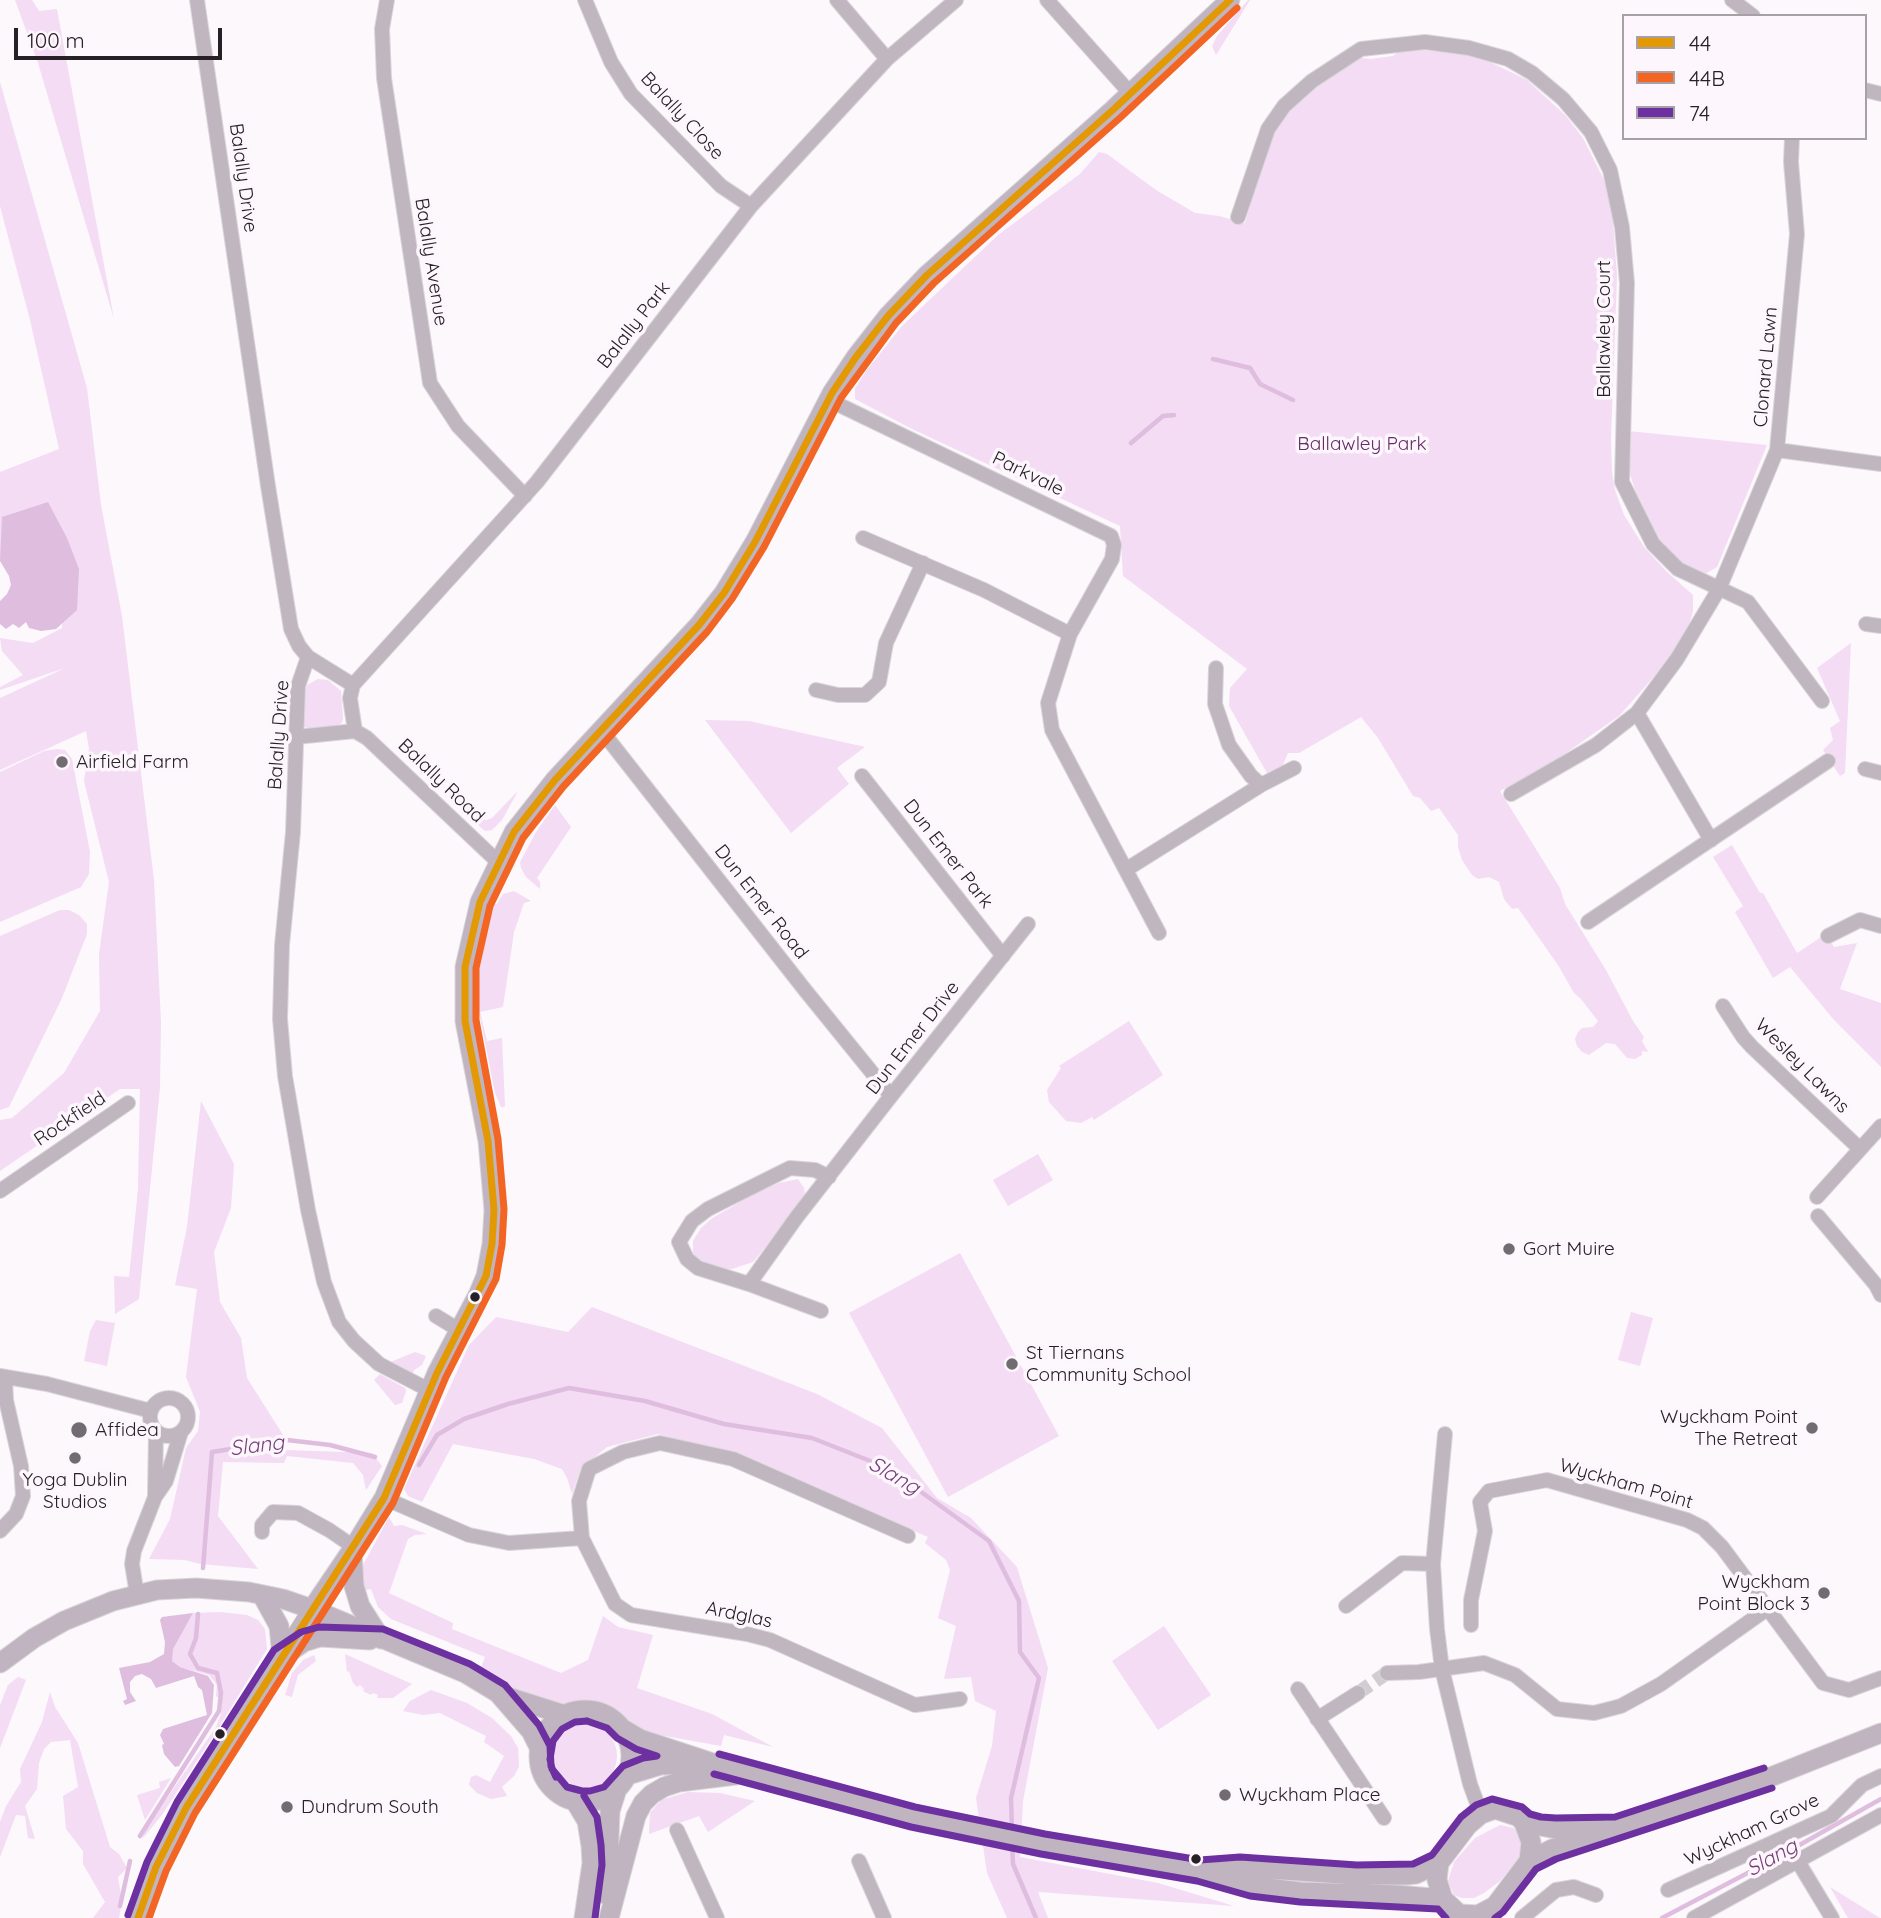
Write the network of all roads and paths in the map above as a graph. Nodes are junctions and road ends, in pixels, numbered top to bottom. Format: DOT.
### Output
graph roads {
  1 [pos="197,0"];
  2 [pos="387,0"];
  3 [pos="585,0"];
  4 [pos="837,0"];
  5 [pos="956,0"];
  6 [pos="1047,0"];
  7 [pos="1230,0"];
  8 [pos="1732,0"];
  9 [pos="1750,14"];
  10 [pos="887,59"];
  11 [pos="1130,93"];
  12 [pos="1793,140"];
  13 [pos="751,206"];
  14 [pos="1238,218"];
  15 [pos="828,400"];
  16 [pos="1777,450"];
  17 [pos="1881,464"];
  18 [pos="525,496"];
  19 [pos="863,538"];
  20 [pos="923,564"];
  21 [pos="1719,589"];
  22 [pos="1070,634"];
  23 [pos="308,657"];
  24 [pos="1216,668"];
  25 [pos="353,685"];
  26 [pos="816,690"];
  27 [pos="1822,701"];
  28 [pos="1637,713"];
  29 [pos="601,730"];
  30 [pos="355,731"];
  31 [pos="296,737"];
  32 [pos="1828,761"];
  33 [pos="1294,768"];
  34 [pos="1865,769"];
  35 [pos="1881,773"];
  36 [pos="862,776"];
  37 [pos="1261,785"];
  38 [pos="1511,794"];
  39 [pos="1711,840"];
  40 [pos="498,862"];
  41 [pos="1126,869"];
  42 [pos="1588,922"];
  43 [pos="1028,924"];
  44 [pos="1881,926"];
  45 [pos="1159,933"];
  46 [pos="1828,936"];
  47 [pos="1003,956"];
  48 [pos="1723,1006"];
  49 [pos="891,1096"];
  50 [pos="128,1103"];
  51 [pos="1881,1126"];
  52 [pos="1859,1148"];
  53 [pos="829,1177"];
  54 [pos="0,1191"];
  55 [pos="1816,1197"];
  56 [pos="1818,1216"];
  57 [pos="749,1284"];
  58 [pos="1881,1295"];
  59 [pos="821,1311"];
  60 [pos="436,1316"];
  61 [pos="459,1330"];
  62 [pos="3,1377"];
  63 [pos="429,1390"];
  64 [pos="151,1411"];
  65 [pos="156,1431"];
  66 [pos="181,1432"];
  67 [pos="1445,1434"];
  68 [pos="155,1497"];
  69 [pos="384,1498"];
  70 [pos="0,1531"];
  71 [pos="262,1532"];
  72 [pos="908,1536"];
  73 [pos="582,1538"];
  74 [pos="353,1549"];
  75 [pos="1433,1564"];
  76 [pos="137,1595"];
  77 [pos="262,1595"];
  78 [pos="1346,1606"];
  79 [pos="312,1609"];
  80 [pos="1768,1609"];
  81 [pos="1471,1625"];
  82 [pos="381,1639"];
  83 [pos="282,1657"];
  84 [pos="0,1663"];
  85 [pos="1442,1669"];
  86 [pos="1387,1673"];
  87 [pos="1881,1678"];
  88 [pos="1298,1689"];
  89 [pos="498,1693"];
  90 [pos="1358,1693"];
  91 [pos="960,1699"];
  92 [pos="565,1715"];
  93 [pos="1317,1719"];
  94 [pos="623,1729"];
  95 [pos="1881,1733"];
  96 [pos="540,1749"];
  97 [pos="716,1764"];
  98 [pos="754,1773"];
  99 [pos="1881,1776"];
  100 [pos="622,1782"];
  101 [pos="575,1801"];
  102 [pos="1481,1814"];
  103 [pos="1881,1815"];
  104 [pos="1384,1818"];
  105 [pos="1524,1823"];
  106 [pos="1617,1827"];
  107 [pos="677,1830"];
  108 [pos="1797,1860"];
  109 [pos="859,1861"];
  110 [pos="1529,1861"];
  111 [pos="1439,1863"];
  112 [pos="1200,1871"];
  113 [pos="1668,1889"];
  114 [pos="1596,1895"];
  115 [pos="1443,1899"];
  116 [pos="1493,1912"];
  117 [pos="1460,1916"];
  118 [pos="138,1918"];
  119 [pos="584,1918"];
  120 [pos="604,1918"];
  121 [pos="609,1918"];
  122 [pos="717,1918"];
  123 [pos="884,1918"];
  124 [pos="1522,1918"];
  125 [pos="1693,1918"];
  126 [pos="1832,1918"];
  1 -- 23 [label="street, Balally Drive"];
  2 -- 18 [label="street, Balally Avenue"];
  3 -- 13 [label="street, Balally Close"];
  4 -- 10 [label="street"];
  5 -- 10 [label="street, Balally Park"];
  6 -- 11 [label="street"];
  7 -- 11 [label="main road"];
  8 -- 9 [label="street"];
  10 -- 13 [label="street, Balally Park"];
  11 -- 15 [label="main road"];
  12 -- 16 [label="street, Clonard Lawn"];
  13 -- 18 [label="street, Balally Park"];
  14 -- 21 [label="street, Ballawley Court"];
  15 -- 22 [label="street, Parkvale"];
  15 -- 29 [label="main road"];
  16 -- 17 [label="street"];
  16 -- 21 [label="street, Clonard Lawn"];
  18 -- 25 [label="street, Balally Park"];
  19 -- 20 [label="street"];
  20 -- 22 [label="street"];
  20 -- 26 [label="street"];
  21 -- 27 [label="street, Ballawley Court"];
  21 -- 28 [label="street, Clonard Lawn"];
  22 -- 41 [label="street, Parkvale"];
  23 -- 25 [label="street"];
  23 -- 31 [label="street, Balally Drive"];
  24 -- 37 [label="street"];
  25 -- 30 [label="street"];
  28 -- 38 [label="street, Clonard Lawn"];
  28 -- 39 [label="street"];
  29 -- 40 [label="main road"];
  29 -- 49 [label="street, Dun Emer Road"];
  30 -- 31 [label="street"];
  30 -- 40 [label="street, Balally Road"];
  31 -- 63 [label="street, Balally Drive"];
  32 -- 39 [label="street"];
  33 -- 37 [label="street"];
  34 -- 35 [label="street"];
  36 -- 47 [label="street, Dun Emer Park"];
  37 -- 41 [label="street"];
  39 -- 42 [label="street"];
  40 -- 61 [label="main road"];
  41 -- 45 [label="street, Parkvale"];
  43 -- 47 [label="street, Dun Emer Drive"];
  44 -- 46 [label="street"];
  47 -- 49 [label="street, Dun Emer Drive"];
  48 -- 52 [label="street, Wesley Lawns"];
  49 -- 53 [label="street, Dun Emer Drive"];
  50 -- 54 [label="street, Rockfield"];
  51 -- 52 [label="street"];
  52 -- 55 [label="street"];
  53 -- 57 [label="street, Dun Emer Drive"];
  53 -- 57 [label="street"];
  56 -- 58 [label="street"];
  57 -- 59 [label="street"];
  60 -- 61 [label="street"];
  61 -- 63 [label="main road"];
  62 -- 64 [label="street"];
  62 -- 70 [label="street"];
  63 -- 69 [label="main road"];
  64 -- 65 [label="street"];
  64 -- 66 [label="street"];
  65 -- 66 [label="street"];
  65 -- 68 [label="street"];
  66 -- 68 [label="street"];
  67 -- 75 [label="street"];
  68 -- 76 [label="street"];
  69 -- 73 [label="street"];
  69 -- 74 [label="main road"];
  71 -- 74 [label="street"];
  72 -- 73 [label="street, Ardglas"];
  73 -- 91 [label="street, Ardglas"];
  74 -- 79 [label="main road"];
  74 -- 82 [label="main road"];
  75 -- 78 [label="street"];
  75 -- 85 [label="street"];
  76 -- 77 [label="main road"];
  76 -- 84 [label="main road"];
  77 -- 79 [label="main road"];
  77 -- 83 [label="main road"];
  79 -- 82 [label="main road"];
  79 -- 83 [label="street"];
  80 -- 81 [label="street, Wyckham Point"];
  80 -- 85 [label="street"];
  80 -- 87 [label="street, Wyckham Point"];
  82 -- 83 [label="main road"];
  82 -- 89 [label="main road"];
  83 -- 118 [label="street"];
  85 -- 86 [label="street"];
  85 -- 102 [label="street"];
  88 -- 93 [label="street"];
  89 -- 92 [label="main road"];
  89 -- 96 [label="main road"];
  90 -- 93 [label="street"];
  92 -- 94 [label="main road"];
  92 -- 96 [label="main road"];
  93 -- 104 [label="street"];
  94 -- 97 [label="main road"];
  94 -- 100 [label="main road"];
  95 -- 106 [label="main road"];
  96 -- 101 [label="main road"];
  97 -- 98 [label="main road"];
  97 -- 100 [label="main road"];
  98 -- 112 [label="main road"];
  98 -- 121 [label="main road"];
  99 -- 113 [label="street, Wyckham Grove"];
  100 -- 101 [label="main road"];
  100 -- 120 [label="main road"];
  101 -- 119 [label="main road"];
  102 -- 105 [label="main road"];
  102 -- 111 [label="main road"];
  103 -- 108 [label="street"];
  105 -- 106 [label="main road"];
  105 -- 110 [label="main road"];
  106 -- 110 [label="main road"];
  107 -- 122 [label="street"];
  108 -- 125 [label="street"];
  108 -- 126 [label="street"];
  109 -- 123 [label="street"];
  110 -- 116 [label="main road"];
  111 -- 112 [label="main road"];
  111 -- 115 [label="main road"];
  112 -- 115 [label="main road"];
  114 -- 124 [label="street"];
  115 -- 117 [label="main road"];
  116 -- 117 [label="main road"];
}
